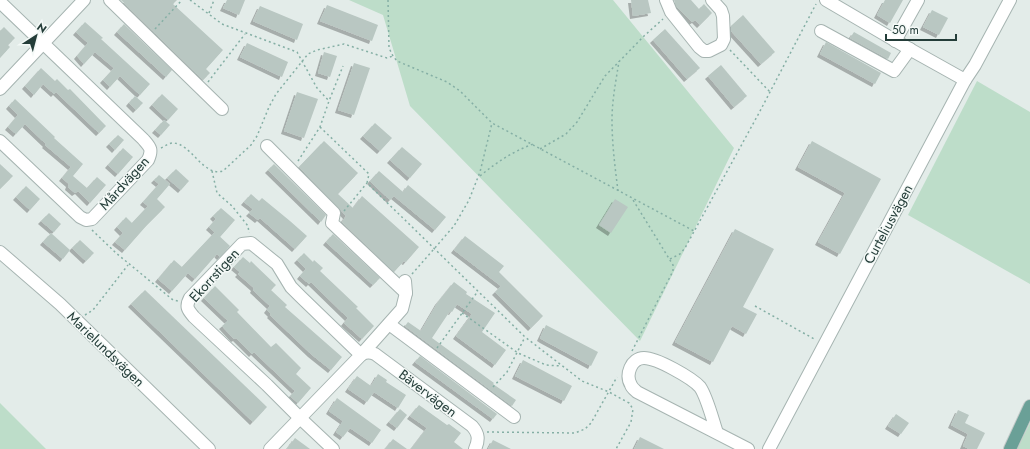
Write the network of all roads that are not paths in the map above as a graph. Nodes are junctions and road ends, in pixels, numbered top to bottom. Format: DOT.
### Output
graph roads {
  1 [pos="84,0"];
  2 [pos="110,0"];
  3 [pos="666,0"];
  4 [pos="712,0"];
  5 [pos="826,0"];
  6 [pos="918,0"];
  7 [pos="1010,0"];
  8 [pos="2,2"];
  9 [pos="821,31"];
  10 [pos="895,41"];
  11 [pos="44,43"];
  12 [pos="910,49"];
  13 [pos="965,80"];
  14 [pos="0,89"];
  15 [pos="222,109"];
  16 [pos="0,141"];
  17 [pos="267,146"];
  18 [pos="0,252"];
  19 [pos="389,324"];
  20 [pos="361,355"];
  21 [pos="1030,406"];
  22 [pos="514,417"];
  23 [pos="300,418"];
  24 [pos="717,433"];
  25 [pos="209,449"];
  26 [pos="270,449"];
  27 [pos="333,449"];
  28 [pos="475,449"];
  29 [pos="748,449"];
  30 [pos="769,449"];
  31 [pos="1010,449"];
  1 -- 11 [label="street"];
  2 -- 15 [label="street"];
  3 -- 4 [label="street"];
  5 -- 10 [label="street"];
  6 -- 10 [label="street"];
  7 -- 13 [label="street, Curteliusvägen"];
  8 -- 11 [label="street, Mårdvägen"];
  9 -- 12 [label="street"];
  10 -- 12 [label="street"];
  11 -- 14 [label="street"];
  11 -- 16 [label="street, Mårdvägen"];
  12 -- 13 [label="street"];
  13 -- 30 [label="street, Curteliusvägen"];
  17 -- 19 [label="street"];
  18 -- 25 [label="street, Marielundsvägen"];
  19 -- 20 [label="street"];
  19 -- 22 [label="street"];
  20 -- 23 [label="street"];
  20 -- 23 [label="street, Ekorrstigen"];
  20 -- 28 [label="street, Bävervägen"];
  21 -- 31 [label="main road"];
  23 -- 26 [label="street"];
  23 -- 27 [label="street"];
  24 -- 24 [label="street"];
  24 -- 29 [label="street"];
}
